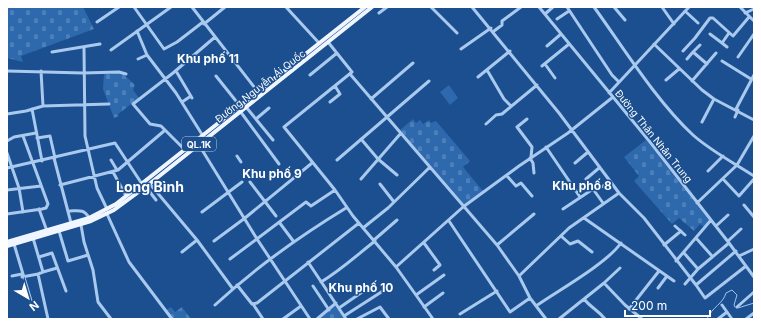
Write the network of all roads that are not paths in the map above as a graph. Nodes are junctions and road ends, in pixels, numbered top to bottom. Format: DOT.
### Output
graph roads {
  1 [pos="119,7"];
  2 [pos="134,7"];
  3 [pos="172,7"];
  4 [pos="192,7"];
  5 [pos="225,7"];
  6 [pos="286,7"];
  7 [pos="365,7"];
  8 [pos="372,7"];
  9 [pos="387,7"];
  10 [pos="431,7"];
  11 [pos="472,7"];
  12 [pos="521,7"];
  13 [pos="539,7"];
  14 [pos="553,7"];
  15 [pos="567,7"];
  16 [pos="594,7"];
  17 [pos="614,7"];
  18 [pos="662,7"];
  19 [pos="689,7"];
  20 [pos="740,7"];
  21 [pos="754,9"];
  22 [pos="569,11"];
  23 [pos="685,11"];
  24 [pos="745,13"];
  25 [pos="379,14"];
  26 [pos="545,14"];
  27 [pos="749,17"];
  28 [pos="557,19"];
  29 [pos="625,20"];
  30 [pos="754,21"];
  31 [pos="97,22"];
  32 [pos="204,23"];
  33 [pos="698,23"];
  34 [pos="674,24"];
  35 [pos="146,25"];
  36 [pos="493,30"];
  37 [pos="137,31"];
  38 [pos="457,33"];
  39 [pos="729,33"];
  40 [pos="561,34"];
  41 [pos="710,34"];
  42 [pos="754,34"];
  43 [pos="215,37"];
  44 [pos="327,40"];
  45 [pos="319,43"];
  46 [pos="722,43"];
  47 [pos="100,44"];
  48 [pos="569,44"];
  49 [pos="654,44"];
  50 [pos="700,45"];
  51 [pos="547,46"];
  52 [pos="727,47"];
  53 [pos="84,48"];
  54 [pos="461,49"];
  55 [pos="111,50"];
  56 [pos="510,51"];
  57 [pos="683,51"];
  58 [pos="52,52"];
  59 [pos="693,52"];
  60 [pos="337,53"];
  61 [pos="716,53"];
  62 [pos="148,55"];
  63 [pos="738,57"];
  64 [pos="138,59"];
  65 [pos="686,59"];
  66 [pos="722,61"];
  67 [pos="413,63"];
  68 [pos="635,64"];
  69 [pos="707,64"];
  70 [pos="678,69"];
  71 [pos="487,70"];
  72 [pos="7,71"];
  73 [pos="42,71"];
  74 [pos="176,71"];
  75 [pos="83,73"];
  76 [pos="126,74"];
  77 [pos="350,74"];
  78 [pos="310,75"];
  79 [pos="754,75"];
  80 [pos="216,76"];
  81 [pos="478,77"];
  82 [pos="165,78"];
  83 [pos="555,78"];
  84 [pos="751,79"];
  85 [pos="666,80"];
  86 [pos="429,81"];
  87 [pos="692,81"];
  88 [pos="618,82"];
  89 [pos="537,85"];
  90 [pos="335,86"];
  91 [pos="258,92"];
  92 [pos="609,93"];
  93 [pos="613,97"];
  94 [pos="371,99"];
  95 [pos="714,99"];
  96 [pos="182,102"];
  97 [pos="330,102"];
  98 [pos="83,104"];
  99 [pos="109,104"];
  100 [pos="43,106"];
  101 [pos="511,106"];
  102 [pos="246,107"];
  103 [pos="269,108"];
  104 [pos="32,109"];
  105 [pos="240,109"];
  106 [pos="737,109"];
  107 [pos="7,114"];
  108 [pos="387,116"];
  109 [pos="734,117"];
  110 [pos="256,119"];
  111 [pos="527,120"];
  112 [pos="754,120"];
  113 [pos="702,122"];
  114 [pos="486,124"];
  115 [pos="572,129"];
  116 [pos="164,131"];
  117 [pos="36,133"];
  118 [pos="401,133"];
  119 [pos="22,136"];
  120 [pos="203,136"];
  121 [pos="754,136"];
  122 [pos="37,138"];
  123 [pos="361,139"];
  124 [pos="273,140"];
  125 [pos="7,141"];
  126 [pos="199,145"];
  127 [pos="546,147"];
  128 [pos="87,149"];
  129 [pos="185,150"];
  130 [pos="588,152"];
  131 [pos="7,153"];
  132 [pos="237,156"];
  133 [pos="723,156"];
  134 [pos="55,158"];
  135 [pos="531,158"];
  136 [pos="378,159"];
  137 [pos="111,160"];
  138 [pos="337,160"];
  139 [pos="42,161"];
  140 [pos="32,162"];
  141 [pos="241,162"];
  142 [pos="127,163"];
  143 [pos="576,163"];
  144 [pos="279,164"];
  145 [pos="312,164"];
  146 [pos="737,165"];
  147 [pos="12,167"];
  148 [pos="430,167"];
  149 [pos="7,168"];
  150 [pos="599,168"];
  151 [pos="115,171"];
  152 [pos="708,171"];
  153 [pos="534,172"];
  154 [pos="397,175"];
  155 [pos="95,176"];
  156 [pos="507,176"];
  157 [pos="754,177"];
  158 [pos="361,179"];
  159 [pos="586,179"];
  160 [pos="723,179"];
  161 [pos="242,182"];
  162 [pos="250,182"];
  163 [pos="610,182"];
  164 [pos="146,184"];
  165 [pos="380,184"];
  166 [pos="60,185"];
  167 [pos="41,186"];
  168 [pos="19,188"];
  169 [pos="598,189"];
  170 [pos="7,190"];
  171 [pos="335,190"];
  172 [pos="229,192"];
  173 [pos="619,193"];
  174 [pos="126,196"];
  175 [pos="532,196"];
  176 [pos="580,198"];
  177 [pos="156,200"];
  178 [pos="265,201"];
  179 [pos="394,202"];
  180 [pos="603,203"];
  181 [pos="697,203"];
  182 [pos="744,205"];
  183 [pos="463,207"];
  184 [pos="346,208"];
  185 [pos="39,209"];
  186 [pos="563,209"];
  187 [pos="68,211"];
  188 [pos="107,211"];
  189 [pos="23,212"];
  190 [pos="202,212"];
  191 [pos="7,214"];
  192 [pos="534,214"];
  193 [pos="728,215"];
  194 [pos="276,216"];
  195 [pos="89,218"];
  196 [pos="245,218"];
  197 [pos="584,218"];
  198 [pos="754,218"];
  199 [pos="397,220"];
  200 [pos="711,220"];
  201 [pos="449,221"];
  202 [pos="279,222"];
  203 [pos="71,223"];
  204 [pos="359,223"];
  205 [pos="81,225"];
  206 [pos="675,226"];
  207 [pos="716,226"];
  208 [pos="363,228"];
  209 [pos="741,229"];
  210 [pos="47,231"];
  211 [pos="59,231"];
  212 [pos="681,231"];
  213 [pos="561,236"];
  214 [pos="685,236"];
  215 [pos="33,238"];
  216 [pos="696,238"];
  217 [pos="257,239"];
  218 [pos="197,240"];
  219 [pos="214,241"];
  220 [pos="375,241"];
  221 [pos="7,242"];
  222 [pos="294,242"];
  223 [pos="728,242"];
  224 [pos="424,243"];
  225 [pos="621,243"];
  226 [pos="14,244"];
  227 [pos="497,245"];
  228 [pos="664,245"];
  229 [pos="7,246"];
  230 [pos="754,248"];
  231 [pos="736,251"];
  232 [pos="182,252"];
  233 [pos="592,252"];
  234 [pos="684,253"];
  235 [pos="88,255"];
  236 [pos="712,256"];
  237 [pos="739,256"];
  238 [pos="39,257"];
  239 [pos="230,259"];
  240 [pos="270,260"];
  241 [pos="676,261"];
  242 [pos="308,262"];
  243 [pos="746,266"];
  244 [pos="396,267"];
  245 [pos="57,268"];
  246 [pos="620,268"];
  247 [pos="698,269"];
  248 [pos="434,270"];
  249 [pos="659,271"];
  250 [pos="43,272"];
  251 [pos="38,274"];
  252 [pos="444,275"];
  253 [pos="12,276"];
  254 [pos="22,276"];
  255 [pos="519,276"];
  256 [pos="667,276"];
  257 [pos="690,277"];
  258 [pos="754,277"];
  259 [pos="284,281"];
  260 [pos="674,281"];
  261 [pos="321,282"];
  262 [pos="604,283"];
  263 [pos="685,284"];
  264 [pos="237,285"];
  265 [pos="696,285"];
  266 [pos="313,286"];
  267 [pos="658,288"];
  268 [pos="233,289"];
  269 [pos="386,289"];
  270 [pos="365,290"];
  271 [pos="66,291"];
  272 [pos="497,292"];
  273 [pos="754,292"];
  274 [pos="442,293"];
  275 [pos="416,295"];
  276 [pos="530,298"];
  277 [pos="584,299"];
  278 [pos="336,303"];
  279 [pos="32,304"];
  280 [pos="253,304"];
  281 [pos="215,305"];
  282 [pos="722,305"];
  283 [pos="301,306"];
  284 [pos="536,306"];
  285 [pos="424,307"];
  286 [pos="737,307"];
  287 [pos="338,308"];
  288 [pos="629,309"];
  289 [pos="329,310"];
  290 [pos="727,312"];
  291 [pos="754,313"];
  292 [pos="460,314"];
  293 [pos="365,315"];
  294 [pos="345,318"];
  295 [pos="641,318"];
  296 [pos="48,319"];
  297 [pos="110,319"];
  298 [pos="172,319"];
  299 [pos="263,319"];
  300 [pos="283,319"];
  301 [pos="310,319"];
  302 [pos="317,319"];
  303 [pos="357,319"];
  304 [pos="368,319"];
  305 [pos="389,319"];
  306 [pos="433,319"];
  307 [pos="546,319"];
  308 [pos="559,319"];
  309 [pos="604,319"];
  310 [pos="718,319"];
  311 [pos="732,319"];
  312 [pos="746,319"];
  1 -- 31 [label="street"];
  2 -- 35 [label="street"];
  3 -- 35 [label="street"];
  4 -- 32 [label="street"];
  5 -- 32 [label="street"];
  6 -- 45 [label="street"];
  7 -- 44 [label="main road, Đường Nguyễn Ái Quốc / QL.1K"];
  8 -- 44 [label="main road, Đường Nguyễn Ái Quốc / QL.1K"];
  9 -- 25 [label="street"];
  10 -- 38 [label="street"];
  11 -- 36 [label="street"];
  12 -- 36 [label="street"];
  13 -- 26 [label="street, Đường Thân Nhân Trung"];
  14 -- 26 [label="street"];
  15 -- 22 [label="street"];
  16 -- 68 [label="street"];
  17 -- 29 [label="street"];
  18 -- 34 [label="street"];
  19 -- 23 [label="street"];
  20 -- 24 [label="street"];
  21 -- 24 [label="street"];
  22 -- 28 [label="street"];
  22 -- 88 [label="street"];
  23 -- 33 [label="street"];
  23 -- 34 [label="street"];
  24 -- 27 [label="street"];
  26 -- 40 [label="street, Đường Thân Nhân Trung"];
  27 -- 30 [label="street"];
  27 -- 39 [label="street"];
  32 -- 35 [label="street"];
  32 -- 43 [label="street"];
  34 -- 49 [label="street"];
  35 -- 37 [label="street"];
  36 -- 54 [label="street"];
  36 -- 56 [label="street"];
  37 -- 55 [label="street"];
  37 -- 62 [label="street"];
  39 -- 46 [label="street"];
  39 -- 57 [label="street"];
  40 -- 48 [label="street, Đường Thân Nhân Trung"];
  40 -- 51 [label="street"];
  41 -- 46 [label="street"];
  42 -- 63 [label="street"];
  43 -- 74 [label="street"];
  43 -- 91 [label="street"];
  44 -- 45 [label="main road, Đường Nguyễn Ái Quốc / QL.1K"];
  44 -- 60 [label="street"];
  44 -- 102 [label="main road, Đường Nguyễn Ái Quốc / QL.1K"];
  45 -- 91 [label="main road, Đường Nguyễn Ái Quốc / QL.1K"];
  46 -- 52 [label="street"];
  47 -- 53 [label="street"];
  48 -- 83 [label="street"];
  48 -- 92 [label="street, Đường Thân Nhân Trung"];
  49 -- 68 [label="street"];
  49 -- 70 [label="street"];
  50 -- 59 [label="street"];
  53 -- 58 [label="street"];
  53 -- 75 [label="street"];
  56 -- 71 [label="street"];
  56 -- 89 [label="street"];
  59 -- 65 [label="street"];
  59 -- 69 [label="street"];
  60 -- 77 [label="street"];
  60 -- 78 [label="street"];
  61 -- 69 [label="street"];
  62 -- 64 [label="street"];
  62 -- 82 [label="street"];
  66 -- 84 [label="street"];
  67 -- 94 [label="street"];
  68 -- 88 [label="street"];
  68 -- 133 [label="street"];
  69 -- 87 [label="street"];
  70 -- 85 [label="street"];
  70 -- 87 [label="street"];
  71 -- 81 [label="street"];
  71 -- 101 [label="street"];
  72 -- 73 [label="street"];
  73 -- 75 [label="street"];
  73 -- 100 [label="street"];
  74 -- 82 [label="street"];
  74 -- 96 [label="street"];
  75 -- 76 [label="street"];
  75 -- 98 [label="street"];
  77 -- 90 [label="street"];
  77 -- 94 [label="street"];
  79 -- 84 [label="street"];
  80 -- 105 [label="street"];
  82 -- 96 [label="street"];
  82 -- 116 [label="street"];
  84 -- 106 [label="street"];
  86 -- 108 [label="street"];
  87 -- 95 [label="street"];
  88 -- 92 [label="street"];
  89 -- 101 [label="street"];
  89 -- 115 [label="street"];
  90 -- 97 [label="street"];
  90 -- 145 [label="street"];
  91 -- 105 [label="main road, Đường Nguyễn Ái Quốc / QL.1K"];
  92 -- 93 [label="street, Đường Thân Nhân Trung"];
  93 -- 115 [label="street"];
  93 -- 181 [label="street, Đường Thân Nhân Trung"];
  94 -- 108 [label="street"];
  95 -- 106 [label="street"];
  95 -- 113 [label="street"];
  96 -- 120 [label="street"];
  98 -- 99 [label="street"];
  98 -- 100 [label="street"];
  98 -- 128 [label="street"];
  100 -- 104 [label="street"];
  101 -- 114 [label="street"];
  102 -- 105 [label="main road, Đường Nguyễn Ái Quốc / QL.1K"];
  102 -- 110 [label="street"];
  103 -- 110 [label="street"];
  104 -- 107 [label="street"];
  104 -- 117 [label="street"];
  105 -- 120 [label="main road, Đường Nguyễn Ái Quốc / QL.1K"];
  105 -- 126 [label="main road, Đường Nguyễn Ái Quốc / QL.1K"];
  105 -- 144 [label="street"];
  106 -- 109 [label="street"];
  106 -- 112 [label="street"];
  108 -- 118 [label="street"];
  108 -- 123 [label="street"];
  110 -- 124 [label="street"];
  111 -- 135 [label="street"];
  115 -- 127 [label="street"];
  115 -- 130 [label="street"];
  116 -- 129 [label="street"];
  116 -- 142 [label="street"];
  117 -- 119 [label="street"];
  117 -- 122 [label="street"];
  118 -- 136 [label="street"];
  118 -- 148 [label="street"];
  119 -- 125 [label="street"];
  119 -- 140 [label="street"];
  120 -- 129 [label="main road, Đường Nguyễn Ái Quốc / QL.1K"];
  121 -- 146 [label="street"];
  122 -- 134 [label="street"];
  122 -- 139 [label="street"];
  123 -- 136 [label="street"];
  123 -- 138 [label="street"];
  126 -- 164 [label="main road, Đường Nguyễn Ái Quốc / QL.1K"];
  126 -- 172 [label="street"];
  127 -- 135 [label="street"];
  127 -- 176 [label="street"];
  128 -- 134 [label="street"];
  128 -- 142 [label="street"];
  128 -- 155 [label="street"];
  129 -- 164 [label="main road, Đường Nguyễn Ái Quốc / QL.1K"];
  130 -- 143 [label="street"];
  130 -- 150 [label="street"];
  131 -- 147 [label="street"];
  132 -- 141 [label="street"];
  133 -- 146 [label="street"];
  133 -- 152 [label="street"];
  134 -- 139 [label="street"];
  134 -- 166 [label="street"];
  135 -- 153 [label="street"];
  135 -- 156 [label="street"];
  136 -- 154 [label="street"];
  136 -- 158 [label="street"];
  137 -- 151 [label="street"];
  139 -- 140 [label="street"];
  140 -- 147 [label="street"];
  140 -- 167 [label="street"];
  142 -- 151 [label="street"];
  142 -- 164 [label="street"];
  145 -- 171 [label="street"];
  145 -- 178 [label="street"];
  146 -- 157 [label="street"];
  146 -- 160 [label="street"];
  147 -- 149 [label="street"];
  147 -- 168 [label="street"];
  148 -- 179 [label="street"];
  148 -- 183 [label="street"];
  150 -- 159 [label="street"];
  150 -- 163 [label="street"];
  151 -- 155 [label="street"];
  151 -- 174 [label="street"];
  155 -- 166 [label="street"];
  155 -- 188 [label="street"];
  156 -- 175 [label="street"];
  156 -- 183 [label="street"];
  157 -- 160 [label="street"];
  160 -- 181 [label="street"];
  161 -- 172 [label="street"];
  162 -- 178 [label="street"];
  163 -- 169 [label="street"];
  163 -- 173 [label="street"];
  164 -- 174 [label="main road, Đường Nguyễn Ái Quốc / QL.1K"];
  164 -- 177 [label="street"];
  164 -- 188 [label="main road, Đường Nguyễn Ái Quốc / QL.1K"];
  164 -- 218 [label="street"];
  165 -- 179 [label="street"];
  166 -- 187 [label="street"];
  167 -- 168 [label="street"];
  167 -- 185 [label="street"];
  168 -- 170 [label="street"];
  168 -- 189 [label="street"];
  171 -- 184 [label="street"];
  171 -- 202 [label="street"];
  172 -- 190 [label="street"];
  172 -- 196 [label="street"];
  173 -- 180 [label="street"];
  173 -- 228 [label="street"];
  174 -- 188 [label="main road, Đường Nguyễn Ái Quốc / QL.1K"];
  176 -- 180 [label="street"];
  176 -- 186 [label="street"];
  178 -- 194 [label="street"];
  178 -- 196 [label="street"];
  179 -- 208 [label="street"];
  180 -- 197 [label="street"];
  181 -- 200 [label="street, Đường Thân Nhân Trung"];
  182 -- 198 [label="street"];
  183 -- 201 [label="street"];
  183 -- 227 [label="street"];
  184 -- 204 [label="street"];
  184 -- 222 [label="street"];
  185 -- 189 [label="street"];
  185 -- 210 [label="street"];
  187 -- 195 [label="street"];
  187 -- 203 [label="street"];
  188 -- 195 [label="main road, Đường Nguyễn Ái Quốc / QL.1K"];
  188 -- 205 [label="main road, Đường Nguyễn Ái Quốc / QL.1K"];
  188 -- 298 [label="street"];
  189 -- 191 [label="street"];
  192 -- 227 [label="street"];
  193 -- 207 [label="street"];
  195 -- 203 [label="main road, Đường Nguyễn Ái Quốc / QL.1K"];
  196 -- 217 [label="street"];
  196 -- 219 [label="street"];
  197 -- 213 [label="street"];
  197 -- 225 [label="street"];
  199 -- 220 [label="street"];
  200 -- 207 [label="street, Đường Thân Nhân Trung"];
  200 -- 216 [label="street"];
  201 -- 224 [label="street"];
  201 -- 272 [label="street"];
  202 -- 217 [label="street"];
  202 -- 222 [label="street"];
  203 -- 210 [label="main road, Đường Nguyễn Ái Quốc / QL.1K"];
  204 -- 208 [label="street"];
  204 -- 242 [label="street"];
  205 -- 211 [label="main road, Đường Nguyễn Ái Quốc / QL.1K"];
  205 -- 235 [label="street"];
  206 -- 212 [label="street"];
  207 -- 223 [label="street, Đường Thân Nhân Trung"];
  208 -- 220 [label="street"];
  209 -- 223 [label="street"];
  210 -- 221 [label="main road, Đường Nguyễn Ái Quốc / QL.1K"];
  211 -- 215 [label="main road, Đường Nguyễn Ái Quốc / QL.1K"];
  211 -- 235 [label="street"];
  212 -- 214 [label="street"];
  212 -- 228 [label="street"];
  213 -- 233 [label="street"];
  213 -- 255 [label="street"];
  215 -- 226 [label="main road, Đường Nguyễn Ái Quốc / QL.1K"];
  215 -- 238 [label="street"];
  216 -- 234 [label="street"];
  216 -- 236 [label="street"];
  217 -- 239 [label="street"];
  217 -- 240 [label="street"];
  218 -- 232 [label="street"];
  218 -- 268 [label="street"];
  220 -- 244 [label="street"];
  220 -- 261 [label="street"];
  222 -- 240 [label="street"];
  223 -- 231 [label="street, Đường Thân Nhân Trung"];
  223 -- 236 [label="street"];
  224 -- 244 [label="street"];
  224 -- 248 [label="street"];
  225 -- 249 [label="street"];
  225 -- 284 [label="street"];
  226 -- 229 [label="main road, Đường Nguyễn Ái Quốc / QL.1K"];
  226 -- 254 [label="street"];
  227 -- 255 [label="street"];
  228 -- 241 [label="street"];
  230 -- 237 [label="street"];
  231 -- 237 [label="street, Đường Thân Nhân Trung"];
  231 -- 265 [label="street"];
  234 -- 241 [label="street"];
  234 -- 247 [label="street"];
  235 -- 297 [label="street"];
  236 -- 247 [label="street"];
  237 -- 243 [label="street, Đường Thân Nhân Trung"];
  238 -- 245 [label="street"];
  238 -- 250 [label="street"];
  240 -- 259 [label="street"];
  240 -- 264 [label="street"];
  241 -- 257 [label="street"];
  242 -- 259 [label="street"];
  242 -- 261 [label="street"];
  243 -- 258 [label="street, Đường Thân Nhân Trung"];
  243 -- 265 [label="street"];
  244 -- 275 [label="street"];
  245 -- 250 [label="street"];
  245 -- 271 [label="street"];
  246 -- 262 [label="street"];
  247 -- 257 [label="street"];
  249 -- 256 [label="street"];
  249 -- 288 [label="street"];
  250 -- 251 [label="street"];
  251 -- 254 [label="street"];
  251 -- 296 [label="street"];
  252 -- 275 [label="street"];
  253 -- 254 [label="street"];
  254 -- 279 [label="street"];
  255 -- 276 [label="street"];
  256 -- 260 [label="street"];
  256 -- 267 [label="street"];
  257 -- 263 [label="street"];
  257 -- 265 [label="street"];
  259 -- 280 [label="street"];
  259 -- 283 [label="street"];
  261 -- 278 [label="street"];
  262 -- 277 [label="street"];
  262 -- 288 [label="street"];
  264 -- 268 [label="street"];
  264 -- 280 [label="street"];
  266 -- 289 [label="street"];
  268 -- 281 [label="street"];
  269 -- 294 [label="street"];
  270 -- 287 [label="street"];
  272 -- 276 [label="street"];
  272 -- 292 [label="street"];
  273 -- 286 [label="street"];
  274 -- 285 [label="street"];
  275 -- 285 [label="street"];
  276 -- 284 [label="street"];
  277 -- 308 [label="street"];
  277 -- 309 [label="street"];
  278 -- 287 [label="street"];
  278 -- 289 [label="street"];
  280 -- 299 [label="street"];
  282 -- 290 [label="street"];
  283 -- 300 [label="street"];
  283 -- 301 [label="street"];
  284 -- 307 [label="street"];
  285 -- 306 [label="street"];
  287 -- 294 [label="street"];
  288 -- 295 [label="street"];
  289 -- 302 [label="street"];
  290 -- 310 [label="street"];
  290 -- 311 [label="street"];
  291 -- 312 [label="street"];
  293 -- 303 [label="street"];
  293 -- 304 [label="street"];
  293 -- 305 [label="street"];
}
